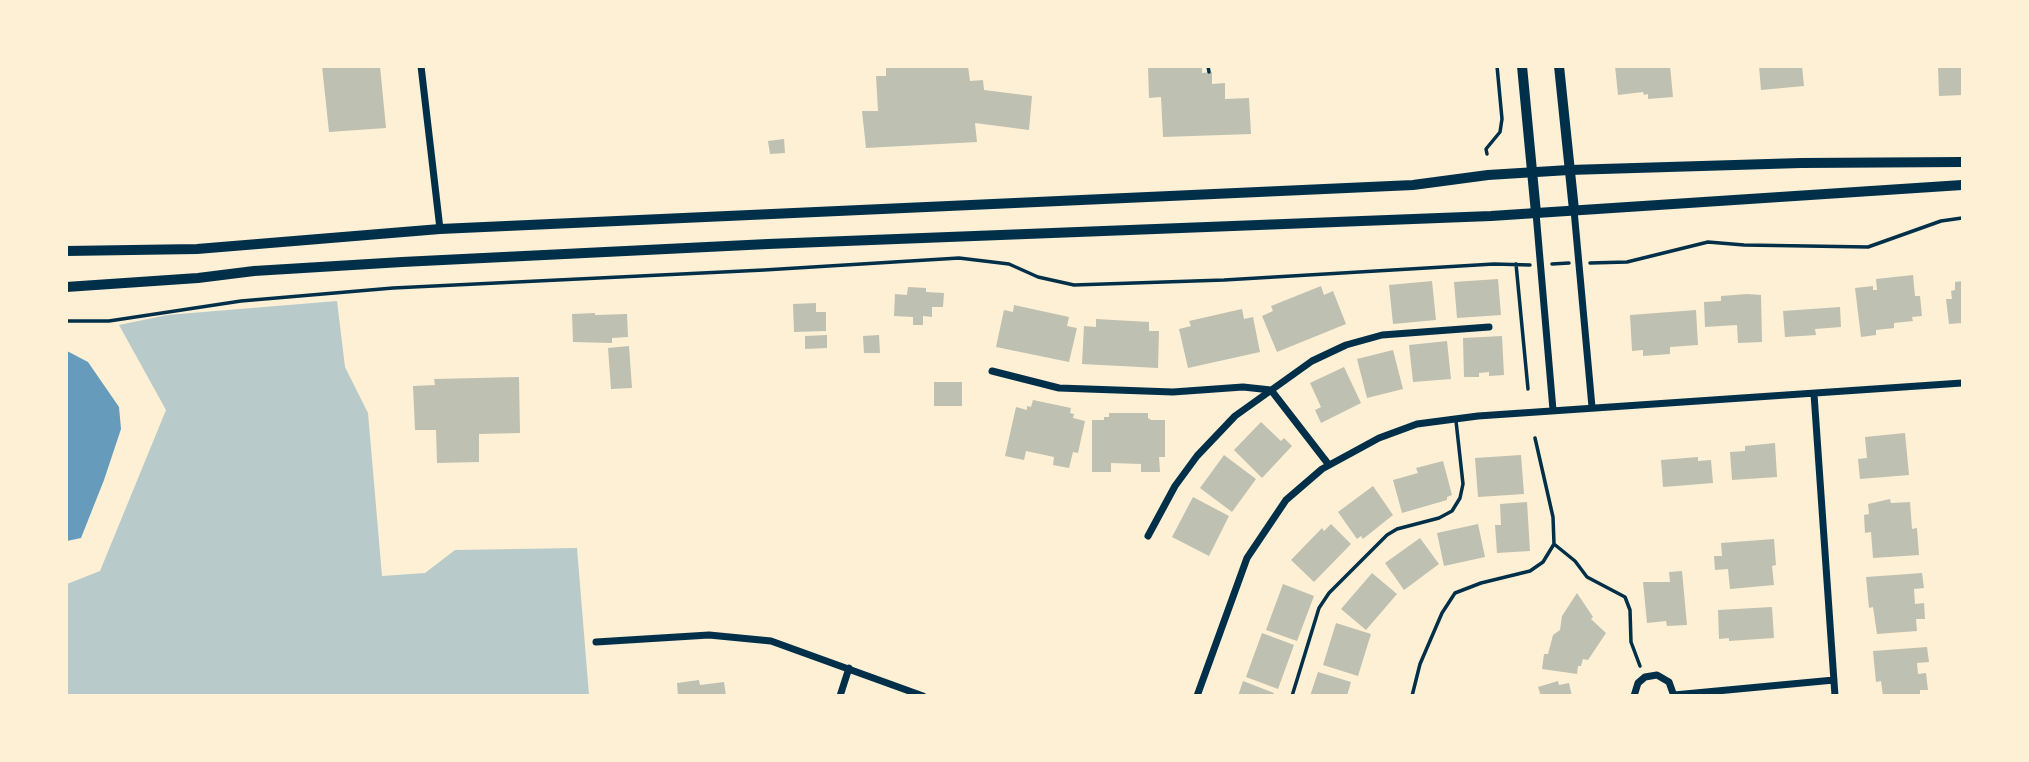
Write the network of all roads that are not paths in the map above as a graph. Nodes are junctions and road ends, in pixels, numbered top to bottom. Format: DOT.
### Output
graph roads {
  1 [pos="421,66"];
  2 [pos="1522,66"];
  3 [pos="1559,66"];
  4 [pos="1962,162"];
  5 [pos="1569,170"];
  6 [pos="1533,173"];
  7 [pos="1962,185"];
  8 [pos="1574,210"];
  9 [pos="1536,213"];
  10 [pos="440,229"];
  11 [pos="66,251"];
  12 [pos="66,287"];
  13 [pos="1489,327"];
  14 [pos="992,371"];
  15 [pos="1962,383"];
  16 [pos="1271,390"];
  17 [pos="1814,394"];
  18 [pos="1592,407"];
  19 [pos="1553,410"];
  20 [pos="1456,419"];
  21 [pos="1329,465"];
  22 [pos="1148,536"];
  23 [pos="596,642"];
  24 [pos="849,668"];
  25 [pos="1834,680"];
  26 [pos="840,695"];
  27 [pos="923,695"];
  28 [pos="1197,695"];
  29 [pos="1292,695"];
  30 [pos="1634,695"];
  31 [pos="1674,695"];
  32 [pos="1835,695"];
  1 -- 10 [label="street"];
  2 -- 6 [label="street"];
  3 -- 5 [label="street"];
  4 -- 5 [label="main road"];
  5 -- 6 [label="main road"];
  5 -- 8 [label="street"];
  6 -- 9 [label="street"];
  6 -- 10 [label="main road"];
  7 -- 8 [label="main road"];
  8 -- 9 [label="main road"];
  8 -- 18 [label="street"];
  9 -- 12 [label="main road"];
  9 -- 19 [label="street"];
  10 -- 11 [label="main road"];
  13 -- 16 [label="street"];
  14 -- 16 [label="street"];
  15 -- 17 [label="street"];
  16 -- 21 [label="street"];
  16 -- 22 [label="street"];
  17 -- 18 [label="street"];
  17 -- 25 [label="street"];
  18 -- 19 [label="street"];
  19 -- 20 [label="street"];
  20 -- 21 [label="street"];
  20 -- 29 [label="lane"];
  21 -- 28 [label="street"];
  23 -- 24 [label="street"];
  24 -- 26 [label="street"];
  24 -- 27 [label="street"];
  25 -- 31 [label="street"];
  25 -- 32 [label="street"];
  30 -- 31 [label="street"];
}
